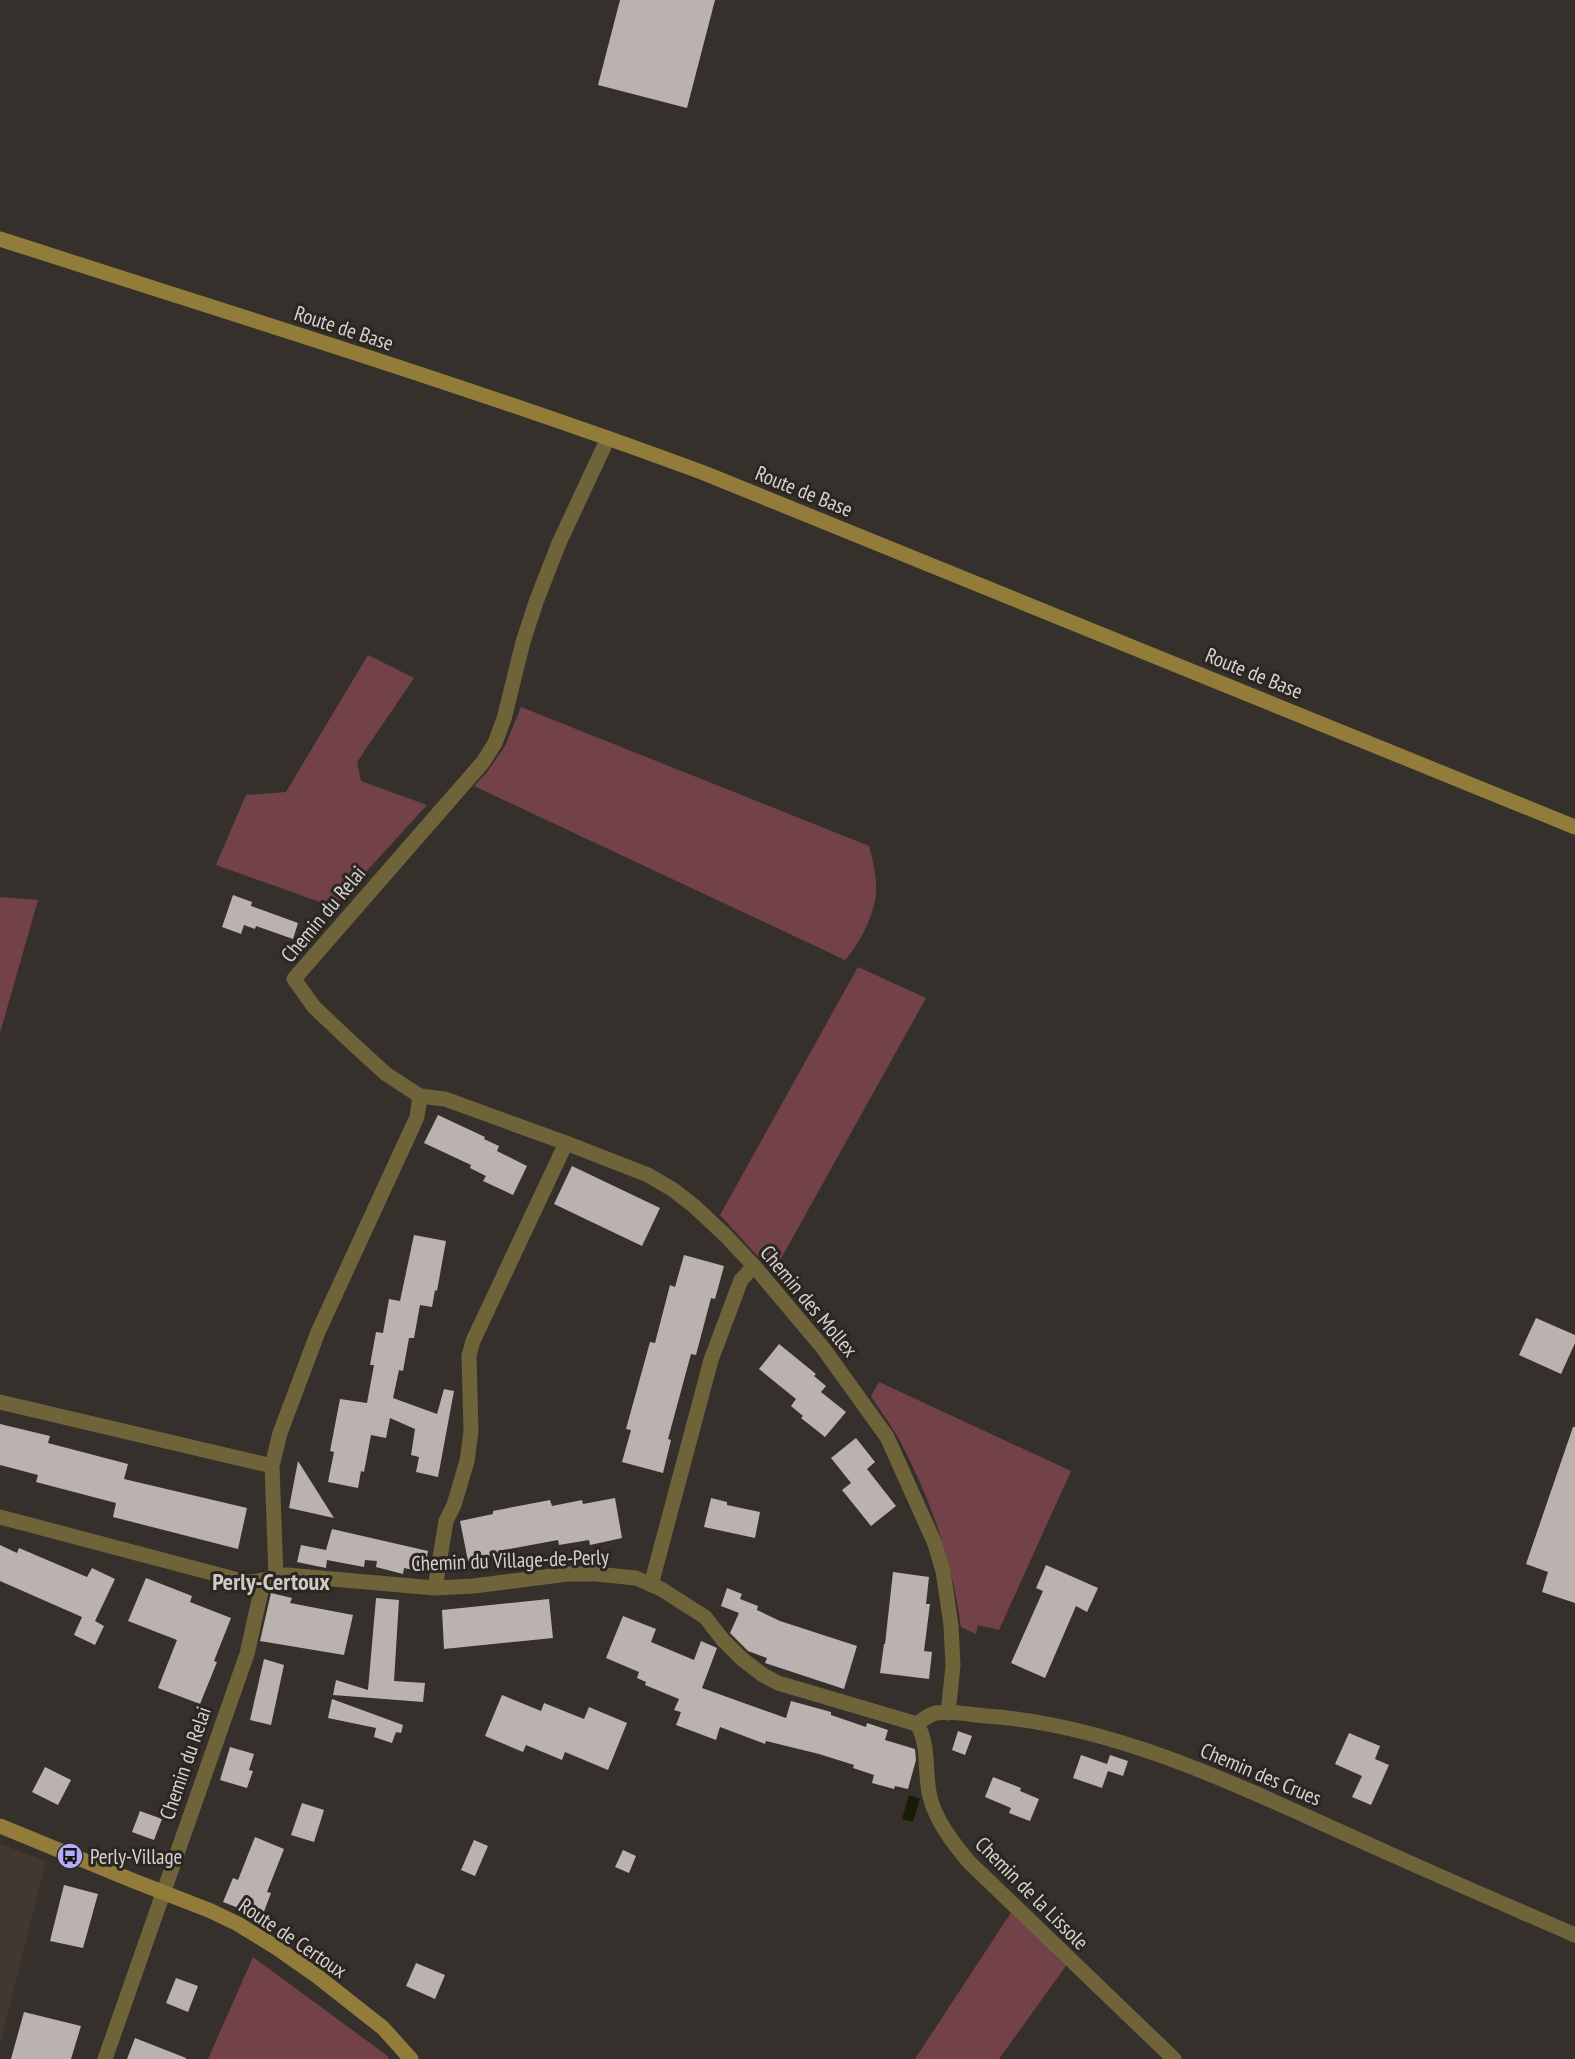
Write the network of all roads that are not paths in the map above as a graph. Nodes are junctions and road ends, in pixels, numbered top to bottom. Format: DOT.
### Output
graph roads {
  1 [pos="0,239"];
  2 [pos="608,438"];
  3 [pos="1575,827"];
  4 [pos="420,1096"];
  5 [pos="566,1143"];
  6 [pos="754,1266"];
  7 [pos="0,1402"];
  8 [pos="272,1466"];
  9 [pos="0,1517"];
  10 [pos="270,1579"];
  11 [pos="651,1585"];
  12 [pos="435,1588"];
  13 [pos="948,1713"];
  14 [pos="916,1724"];
  15 [pos="0,1826"];
  16 [pos="163,1892"];
  17 [pos="1575,1935"];
  18 [pos="105,2059"];
  19 [pos="411,2059"];
  20 [pos="1174,2059"];
  1 -- 2 [label="main road, Route de Base"];
  2 -- 3 [label="main road, Route de Base"];
  2 -- 4 [label="street, Chemin du Relai"];
  4 -- 5 [label="street, Chemin des Mollex"];
  4 -- 8 [label="street, Chemin du Relai"];
  5 -- 6 [label="street, Chemin des Mollex"];
  5 -- 12 [label="street"];
  6 -- 11 [label="street"];
  6 -- 13 [label="street, Chemin des Mollex"];
  7 -- 8 [label="street"];
  8 -- 10 [label="street, Chemin du Relai"];
  9 -- 10 [label="street, Chemin du Village-de-Perly"];
  10 -- 12 [label="street, Chemin du Village-de-Perly"];
  10 -- 16 [label="street, Chemin du Relai"];
  11 -- 12 [label="street, Chemin du Village-de-Perly"];
  11 -- 14 [label="street, Chemin du Village-de-Perly"];
  13 -- 14 [label="street, Chemin des Crues"];
  13 -- 17 [label="street, Chemin des Crues"];
  14 -- 20 [label="street, Chemin de la Lissole"];
  15 -- 16 [label="main road, Route de Certoux"];
  16 -- 18 [label="street, Chemin du Relai"];
  16 -- 19 [label="main road, Route de Certoux"];
}
